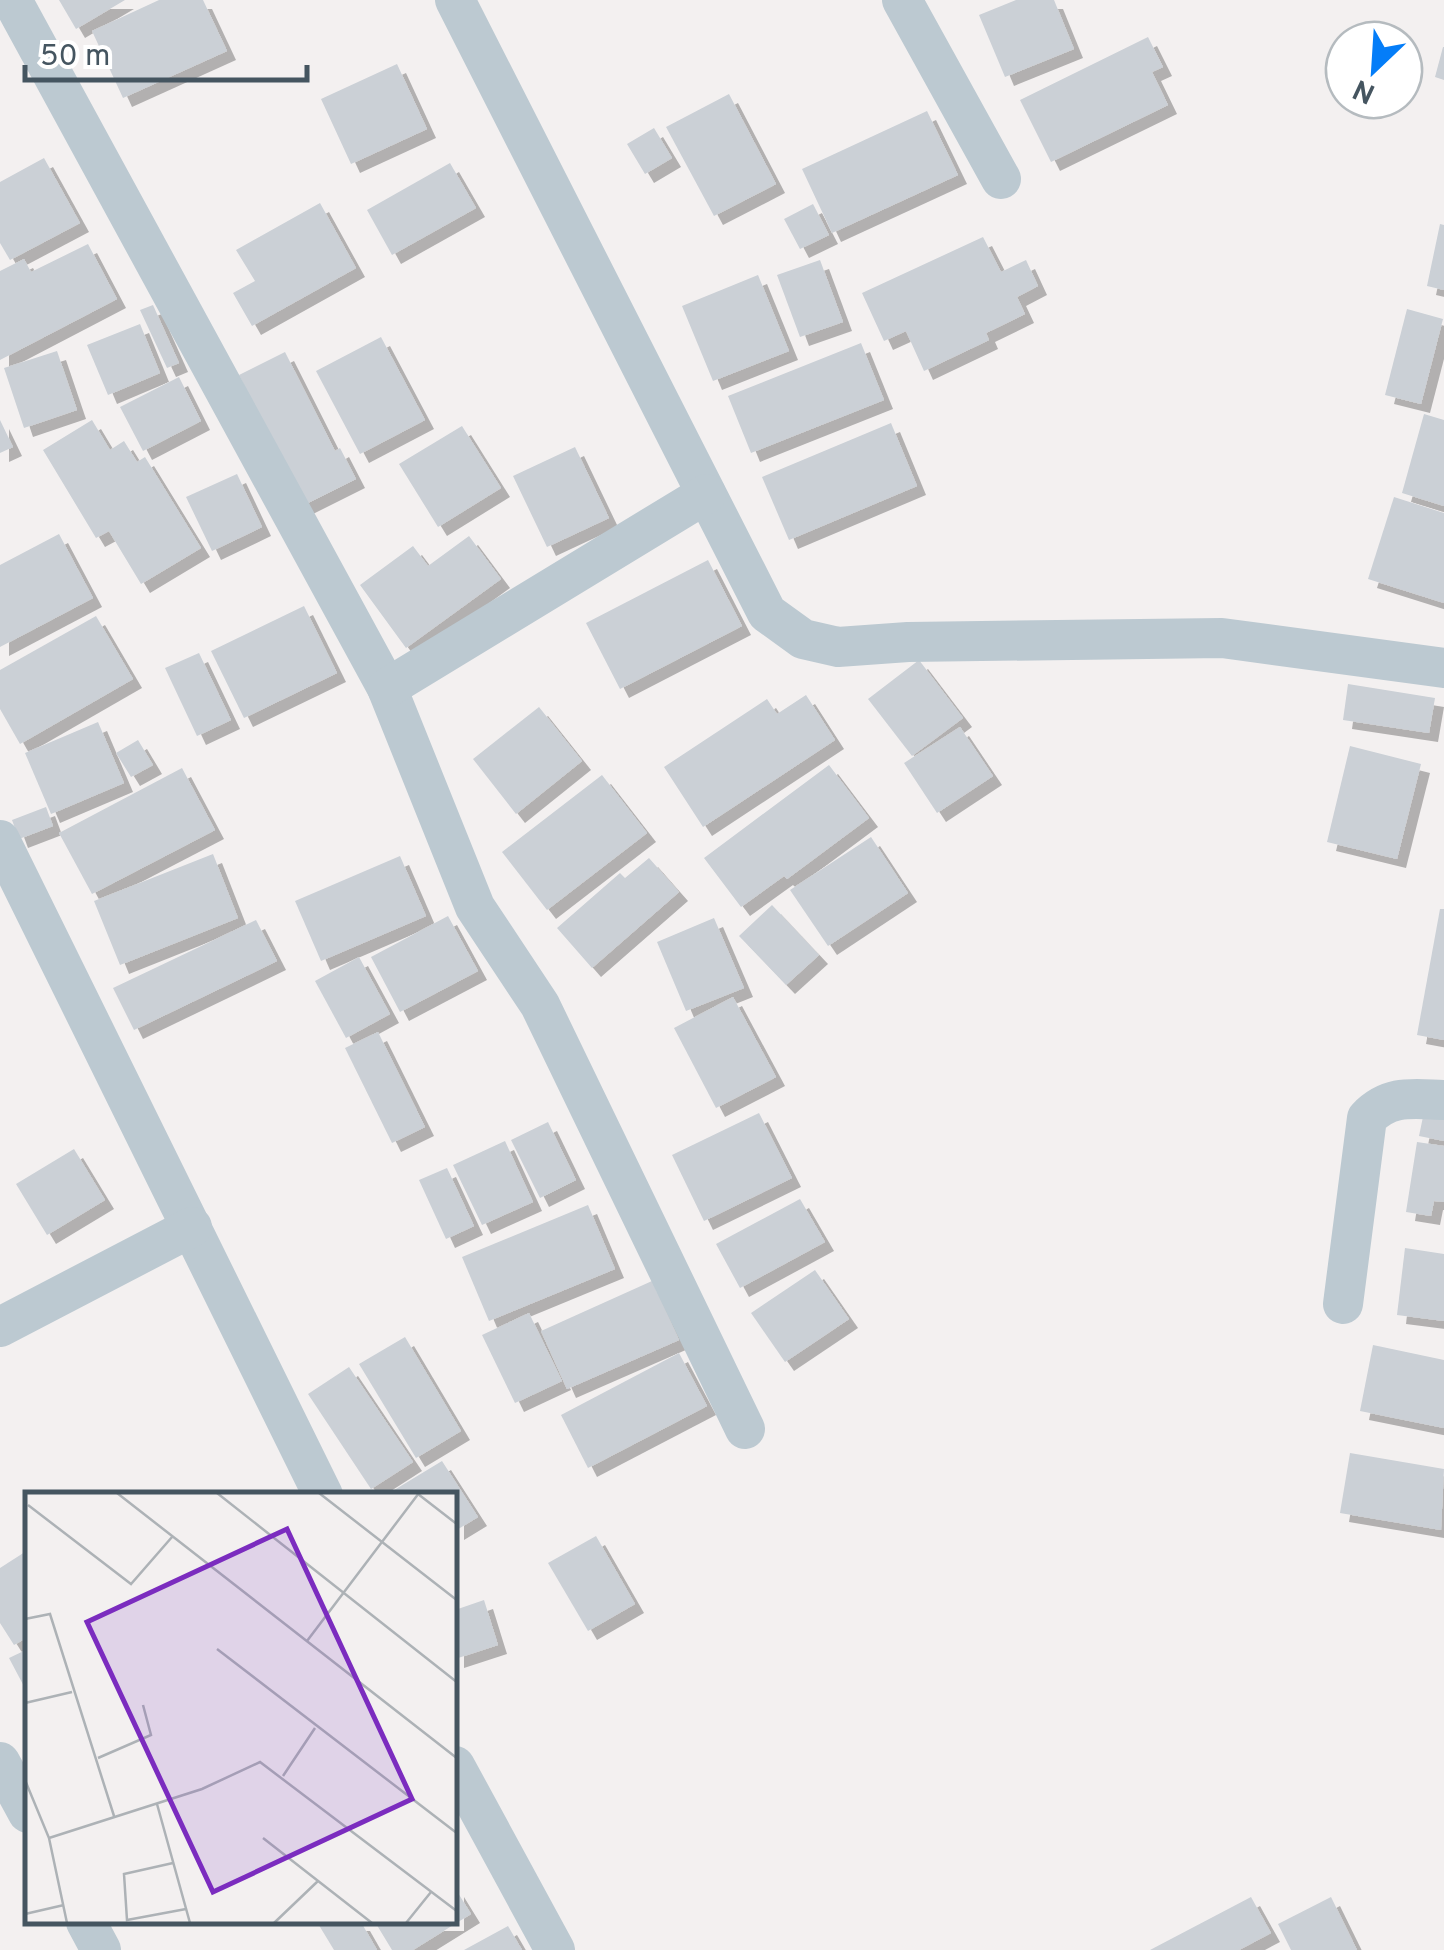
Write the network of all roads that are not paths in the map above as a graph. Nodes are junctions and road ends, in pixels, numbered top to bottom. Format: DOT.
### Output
graph roads {
  1 [pos="12,0"];
  2 [pos="455,0"];
  3 [pos="902,0"];
  4 [pos="1001,179"];
  5 [pos="706,494"];
  6 [pos="1444,668"];
  7 [pos="387,688"];
  8 [pos="0,840"];
  9 [pos="1444,1100"];
  10 [pos="192,1226"];
  11 [pos="1343,1304"];
  12 [pos="0,1328"];
  13 [pos="745,1429"];
  14 [pos="321,1492"];
  15 [pos="0,1762"];
  16 [pos="458,1771"];
  17 [pos="25,1808"];
  18 [pos="88,1925"];
  19 [pos="101,1950"];
  20 [pos="556,1950"];
  1 -- 7 [label="street"];
  2 -- 5 [label="street"];
  3 -- 4 [label="street"];
  5 -- 6 [label="street"];
  5 -- 7 [label="street"];
  7 -- 13 [label="street"];
  8 -- 10 [label="street"];
  9 -- 11 [label="street"];
  10 -- 12 [label="street"];
  10 -- 14 [label="street"];
  15 -- 17 [label="street"];
  16 -- 20 [label="street"];
  18 -- 19 [label="street"];
}
